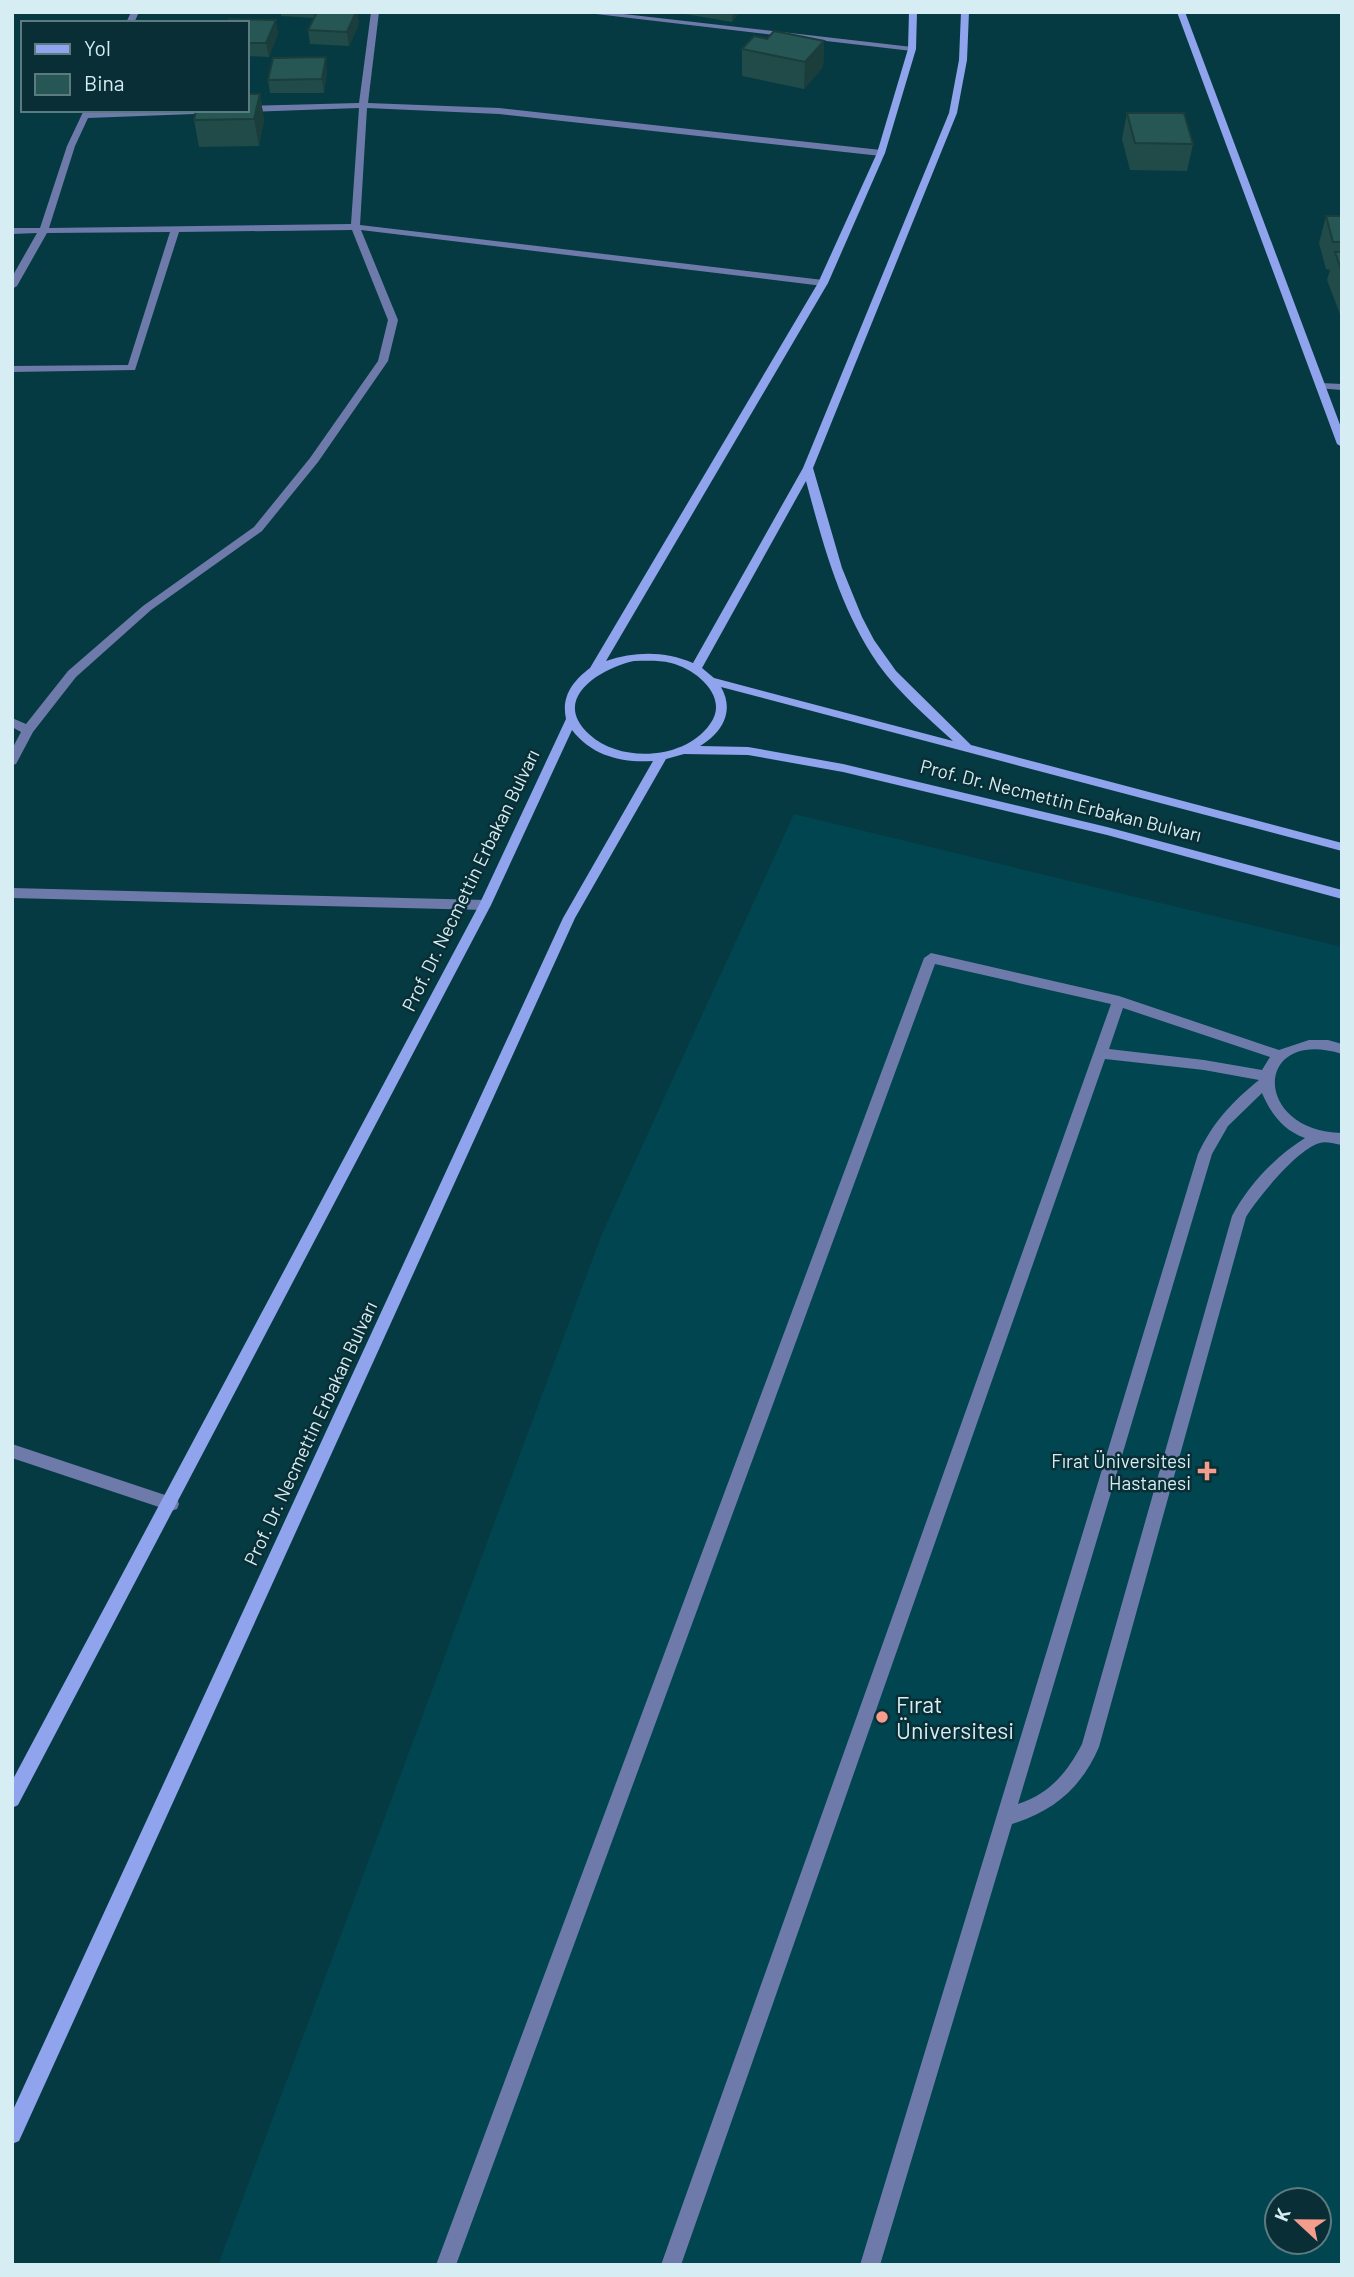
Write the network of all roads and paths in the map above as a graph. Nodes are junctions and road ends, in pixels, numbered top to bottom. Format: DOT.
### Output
graph roads {
  1 [pos="375,12"];
  2 [pos="583,12"];
  3 [pos="914,12"];
  4 [pos="965,12"];
  5 [pos="1181,12"];
  6 [pos="912,49"];
  7 [pos="363,104"];
  8 [pos="248,109"];
  9 [pos="131,112"];
  10 [pos="87,113"];
  11 [pos="880,153"];
  12 [pos="355,227"];
  13 [pos="175,229"];
  14 [pos="12,230"];
  15 [pos="44,230"];
  16 [pos="824,283"];
  17 [pos="12,286"];
  18 [pos="12,369"];
  19 [pos="1320,386"];
  20 [pos="1342,387"];
  21 [pos="1342,444"];
  22 [pos="808,468"];
  23 [pos="696,668"];
  24 [pos="595,670"];
  25 [pos="711,681"];
  26 [pos="571,721"];
  27 [pos="12,722"];
  28 [pos="28,730"];
  29 [pos="967,746"];
  30 [pos="685,750"];
  31 [pos="662,756"];
  32 [pos="12,761"];
  33 [pos="1342,847"];
  34 [pos="12,893"];
  35 [pos="1342,895"];
  36 [pos="485,905"];
  37 [pos="1119,1001"];
  38 [pos="1342,1049"];
  39 [pos="1100,1053"];
  40 [pos="1279,1055"];
  41 [pos="1266,1080"];
  42 [pos="1318,1137"];
  43 [pos="1342,1139"];
  44 [pos="12,1451"];
  45 [pos="171,1504"];
  46 [pos="12,1799"];
  47 [pos="1005,1817"];
  48 [pos="12,2134"];
  49 [pos="451,2263"];
  50 [pos="671,2265"];
  51 [pos="870,2265"];
  1 -- 7 [label="street"];
  2 -- 6 [label="street"];
  3 -- 6 [label="main road"];
  4 -- 22 [label="main road"];
  5 -- 19 [label="main road"];
  6 -- 11 [label="main road"];
  7 -- 8 [label="street"];
  7 -- 11 [label="street"];
  7 -- 12 [label="street"];
  9 -- 10 [label="street"];
  10 -- 15 [label="street"];
  11 -- 16 [label="main road"];
  12 -- 13 [label="street"];
  12 -- 16 [label="street"];
  12 -- 28 [label="street"];
  13 -- 15 [label="street"];
  13 -- 18 [label="street"];
  14 -- 15 [label="street"];
  15 -- 17 [label="street"];
  16 -- 24 [label="main road"];
  19 -- 20 [label="street"];
  19 -- 21 [label="main road"];
  22 -- 23 [label="main road"];
  22 -- 29 [label="main road"];
  23 -- 24 [label="main road"];
  23 -- 25 [label="main road"];
  24 -- 26 [label="main road"];
  25 -- 29 [label="main road, Prof. Dr. Necmettin Erbakan Bulvarı"];
  25 -- 30 [label="main road"];
  26 -- 31 [label="main road"];
  26 -- 36 [label="main road, Prof. Dr. Necmettin Erbakan Bulvarı"];
  27 -- 28 [label="street"];
  28 -- 32 [label="street"];
  29 -- 33 [label="main road, Prof. Dr. Necmettin Erbakan Bulvarı"];
  30 -- 31 [label="main road"];
  30 -- 35 [label="main road, Prof. Dr. Necmettin Erbakan Bulvarı"];
  31 -- 48 [label="main road, Prof. Dr. Necmettin Erbakan Bulvarı"];
  34 -- 36 [label="street"];
  36 -- 45 [label="main road, Prof. Dr. Necmettin Erbakan Bulvarı"];
  37 -- 39 [label="street"];
  37 -- 40 [label="street"];
  37 -- 49 [label="street"];
  38 -- 40 [label="street"];
  39 -- 41 [label="street"];
  39 -- 50 [label="street"];
  40 -- 41 [label="street"];
  41 -- 42 [label="street"];
  41 -- 47 [label="street"];
  42 -- 43 [label="street"];
  42 -- 47 [label="street"];
  44 -- 45 [label="street"];
  45 -- 46 [label="main road, Prof. Dr. Necmettin Erbakan Bulvarı"];
  47 -- 51 [label="street"];
}
